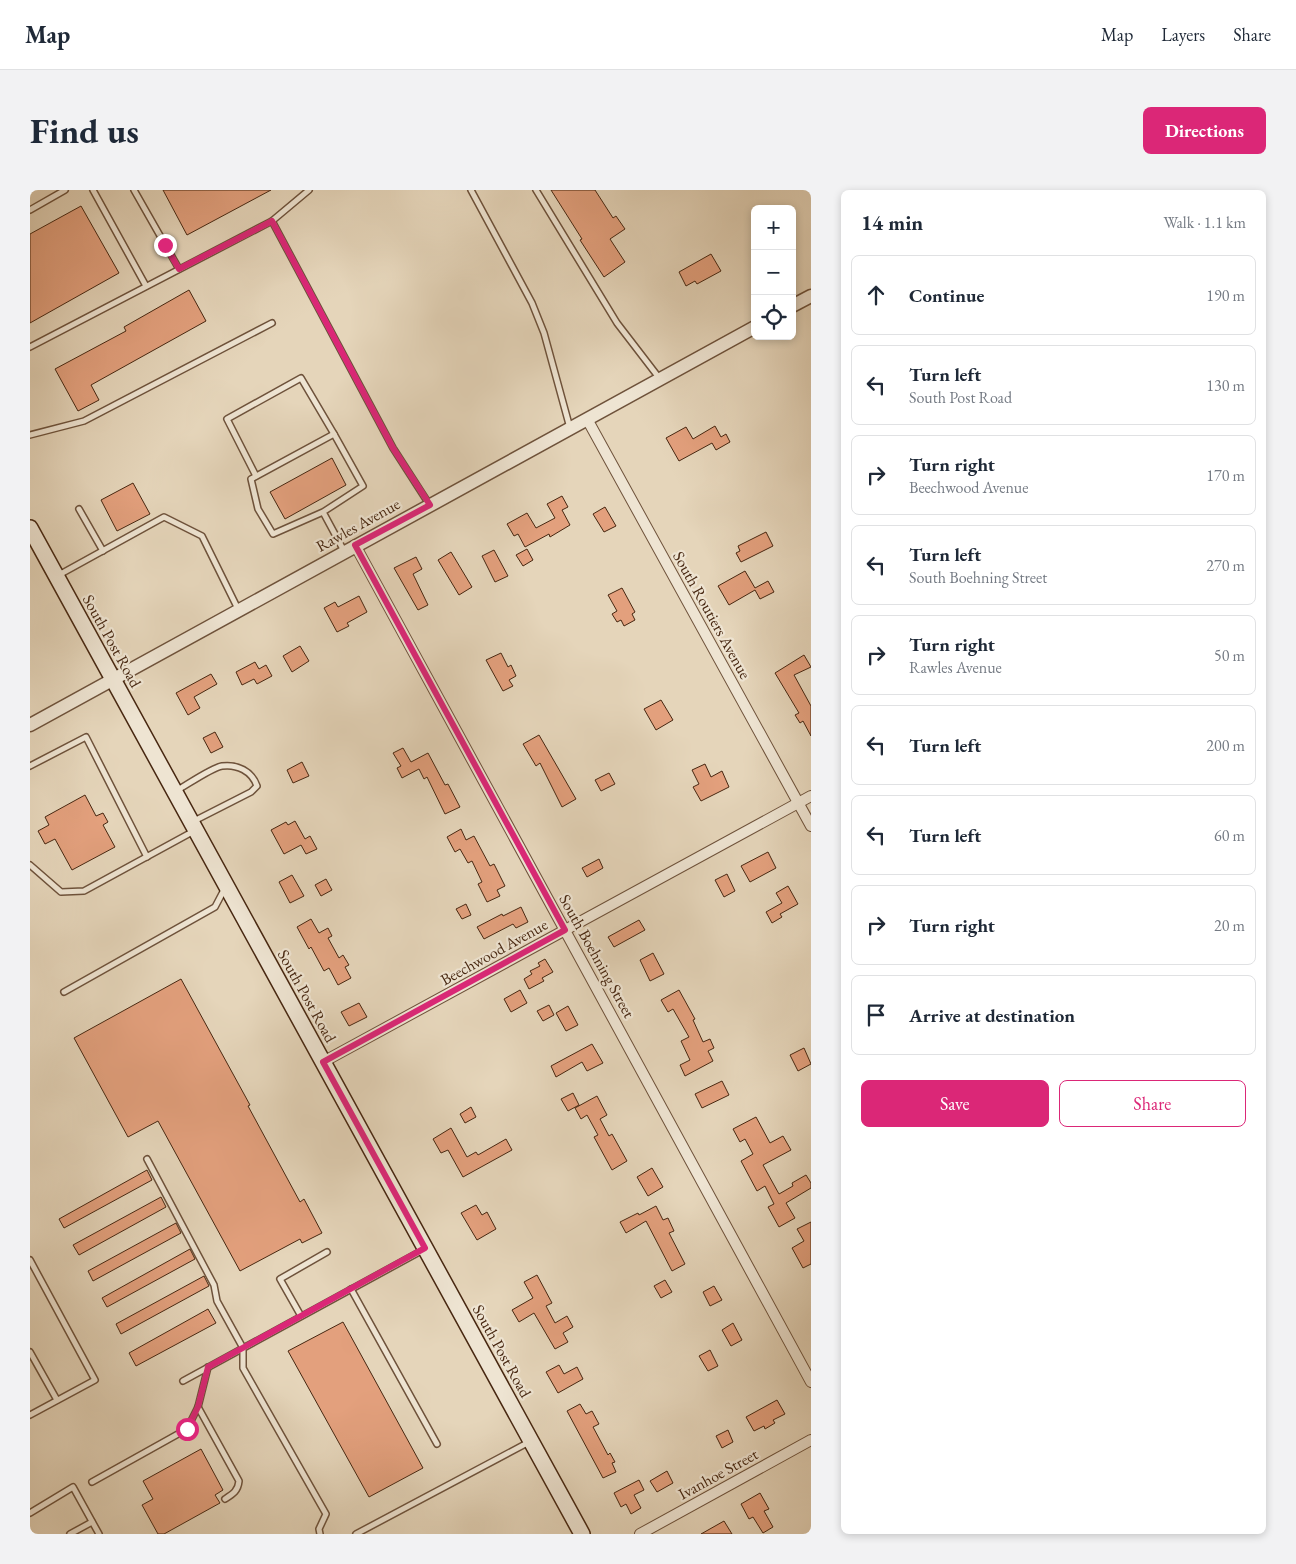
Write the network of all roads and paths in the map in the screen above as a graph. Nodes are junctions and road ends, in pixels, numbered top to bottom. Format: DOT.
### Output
graph roads {
  1 [pos="65,190"];
  2 [pos="93,190"];
  3 [pos="134,190"];
  4 [pos="309,190"];
  5 [pos="471,190"];
  6 [pos="536,190"];
  7 [pos="30,210"];
  8 [pos="272,221"];
  9 [pos="179,269"];
  10 [pos="146,286"];
  11 [pos="811,296"];
  12 [pos="796,304"];
  13 [pos="272,323"];
  14 [pos="751,329"];
  15 [pos="30,347"];
  16 [pos="660,379"];
  17 [pos="587,419"];
  18 [pos="570,428"];
  19 [pos="334,434"];
  20 [pos="30,435"];
  21 [pos="256,476"];
  22 [pos="430,505"];
  23 [pos="79,509"];
  24 [pos="323,512"];
  25 [pos="30,528"];
  26 [pos="350,548"];
  27 [pos="103,551"];
  28 [pos="57,577"];
  29 [pos="238,610"];
  30 [pos="113,678"];
  31 [pos="30,725"];
  32 [pos="30,766"];
  33 [pos="174,791"];
  34 [pos="811,796"];
  35 [pos="798,803"];
  36 [pos="194,826"];
  37 [pos="811,826"];
  38 [pos="147,857"];
  39 [pos="30,865"];
  40 [pos="226,885"];
  41 [pos="565,930"];
  42 [pos="64,992"];
  43 [pos="323,1062"];
  44 [pos="147,1159"];
  45 [pos="425,1248"];
  46 [pos="327,1252"];
  47 [pos="30,1260"];
  48 [pos="351,1289"];
  49 [pos="301,1316"];
  50 [pos="243,1348"];
  51 [pos="30,1352"];
  52 [pos="208,1367"];
  53 [pos="183,1381"];
  54 [pos="811,1382"];
  55 [pos="57,1400"];
  56 [pos="198,1407"];
  57 [pos="30,1415"];
  58 [pos="811,1440"];
  59 [pos="531,1441"];
  60 [pos="437,1444"];
  61 [pos="92,1482"];
  62 [pos="225,1498"];
  63 [pos="30,1512"];
  64 [pos="92,1522"];
  65 [pos="70,1534"];
  66 [pos="99,1534"];
  67 [pos="320,1534"];
  68 [pos="356,1534"];
  69 [pos="582,1534"];
  70 [pos="640,1534"];
  1 -- 7 [label="lane"];
  2 -- 10 [label="lane"];
  3 -- 9 [label="lane"];
  4 -- 8 [label="lane"];
  5 -- 18 [label="lane"];
  6 -- 16 [label="lane"];
  8 -- 9 [label="lane"];
  8 -- 22 [label="lane"];
  9 -- 10 [label="lane"];
  10 -- 15 [label="lane"];
  11 -- 12 [label="street"];
  13 -- 20 [label="lane"];
  14 -- 16 [label="street, Rawles Avenue"];
  16 -- 17 [label="street, Rawles Avenue"];
  17 -- 18 [label="street, Rawles Avenue"];
  17 -- 35 [label="street, South Routiers Avenue"];
  18 -- 22 [label="street, Rawles Avenue"];
  19 -- 21 [label="lane"];
  19 -- 21 [label="lane"];
  19 -- 24 [label="lane"];
  21 -- 24 [label="lane"];
  22 -- 26 [label="street, Rawles Avenue"];
  23 -- 27 [label="lane"];
  24 -- 26 [label="lane"];
  25 -- 28 [label="main road, South Post Road"];
  26 -- 29 [label="street, Rawles Avenue"];
  26 -- 41 [label="street, South Boehning Street"];
  27 -- 28 [label="lane"];
  27 -- 29 [label="lane"];
  28 -- 30 [label="main road, South Post Road"];
  29 -- 30 [label="street, Rawles Avenue"];
  30 -- 31 [label="street, Rawles Avenue"];
  30 -- 33 [label="main road, South Post Road"];
  32 -- 38 [label="lane"];
  33 -- 36 [label="main road, South Post Road"];
  33 -- 36 [label="lane"];
  34 -- 35 [label="street, Beechwood Avenue"];
  35 -- 37 [label="street, South Routiers Avenue"];
  35 -- 41 [label="street, Beechwood Avenue"];
  36 -- 38 [label="lane"];
  36 -- 40 [label="main road, South Post Road"];
  38 -- 39 [label="lane"];
  40 -- 42 [label="lane"];
  40 -- 43 [label="main road, South Post Road"];
  41 -- 43 [label="street, Beechwood Avenue"];
  41 -- 54 [label="street, South Boehning Street"];
  43 -- 45 [label="main road, South Post Road"];
  44 -- 50 [label="lane"];
  45 -- 48 [label="lane"];
  45 -- 59 [label="main road, South Post Road"];
  46 -- 49 [label="lane"];
  47 -- 55 [label="lane"];
  48 -- 49 [label="lane"];
  48 -- 60 [label="lane"];
  49 -- 50 [label="lane"];
  50 -- 52 [label="lane"];
  50 -- 67 [label="lane"];
  51 -- 55 [label="lane"];
  52 -- 53 [label="lane"];
  52 -- 56 [label="lane"];
  55 -- 57 [label="lane"];
  56 -- 61 [label="lane"];
  56 -- 62 [label="lane"];
  58 -- 70 [label="street, Ivanhoe Street"];
  59 -- 68 [label="lane"];
  59 -- 69 [label="main road, South Post Road"];
  63 -- 64 [label="lane"];
  64 -- 65 [label="lane"];
  64 -- 66 [label="lane"];
}
